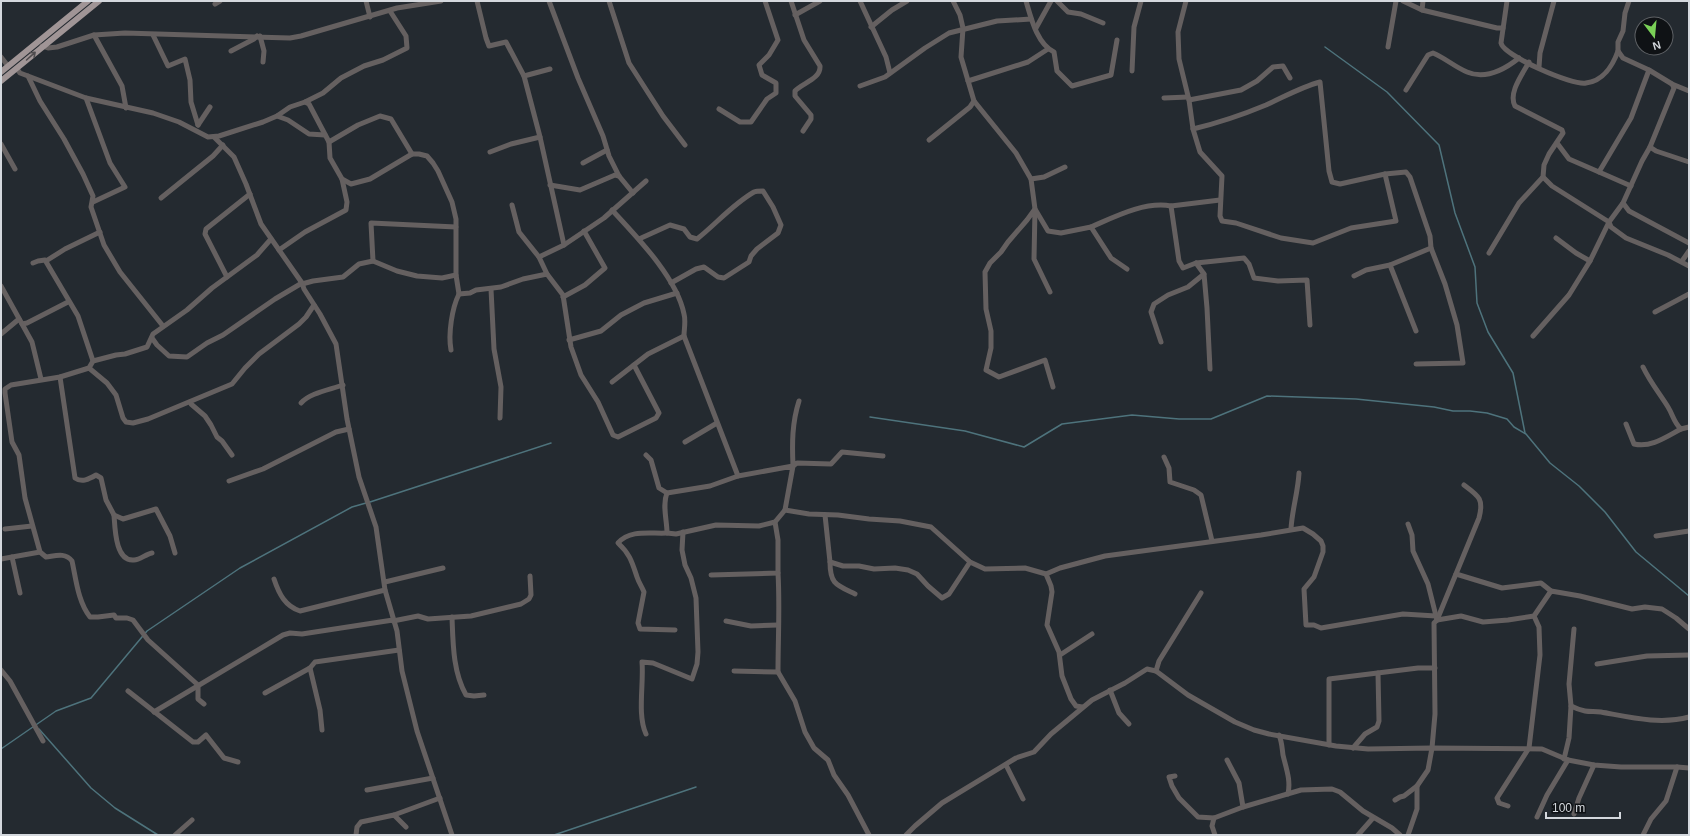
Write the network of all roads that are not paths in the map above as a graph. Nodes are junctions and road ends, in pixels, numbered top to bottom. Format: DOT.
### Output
graph roads {
  1 [pos="99,1"];
  2 [pos="366,1"];
  3 [pos="441,1"];
  4 [pos="477,1"];
  5 [pos="549,1"];
  6 [pos="609,1"];
  7 [pos="765,1"];
  8 [pos="790,1"];
  9 [pos="820,1"];
  10 [pos="860,1"];
  11 [pos="907,1"];
  12 [pos="953,1"];
  13 [pos="1026,1"];
  14 [pos="1051,1"];
  15 [pos="1057,1"];
  16 [pos="1141,1"];
  17 [pos="1186,1"];
  18 [pos="1396,1"];
  19 [pos="1403,1"];
  20 [pos="1423,1"];
  21 [pos="1507,1"];
  22 [pos="1554,1"];
  23 [pos="1629,1"];
  24 [pos="83,2"];
  25 [pos="405,4"];
  26 [pos="1422,10"];
  27 [pos="390,11"];
  28 [pos="795,15"];
  29 [pos="370,17"];
  30 [pos="1031,18"];
  31 [pos="1103,24"];
  32 [pos="871,27"];
  33 [pos="963,28"];
  34 [pos="1036,28"];
  35 [pos="1503,28"];
  36 [pos="153,35"];
  37 [pos="94,36"];
  38 [pos="259,36"];
  39 [pos="1117,40"];
  40 [pos="42,46"];
  41 [pos="1388,47"];
  42 [pos="1048,49"];
  43 [pos="231,51"];
  44 [pos="1618,51"];
  45 [pos="1,57"];
  46 [pos="1519,58"];
  47 [pos="263,62"];
  48 [pos="1529,62"];
  49 [pos="8,66"];
  50 [pos="1539,68"];
  51 [pos="17,69"];
  52 [pos="550,69"];
  53 [pos="1649,70"];
  54 [pos="1132,71"];
  55 [pos="1,72"];
  56 [pos="890,73"];
  57 [pos="28,76"];
  58 [pos="524,76"];
  59 [pos="1290,78"];
  60 [pos="1,81"];
  61 [pos="968,81"];
  62 [pos="1672,84"];
  63 [pos="860,86"];
  64 [pos="1406,90"];
  65 [pos="1689,90"];
  66 [pos="86,98"];
  67 [pos="1164,98"];
  68 [pos="1189,98"];
  69 [pos="974,101"];
  70 [pos="305,102"];
  71 [pos="210,107"];
  72 [pos="126,108"];
  73 [pos="719,109"];
  74 [pos="277,116"];
  75 [pos="198,127"];
  76 [pos="1193,129"];
  77 [pos="803,131"];
  78 [pos="326,135"];
  79 [pos="217,137"];
  80 [pos="540,137"];
  81 [pos="929,140"];
  82 [pos="329,142"];
  83 [pos="1557,143"];
  84 [pos="1,144"];
  85 [pos="222,144"];
  86 [pos="685,145"];
  87 [pos="1650,147"];
  88 [pos="607,150"];
  89 [pos="490,152"];
  90 [pos="412,154"];
  91 [pos="1689,162"];
  92 [pos="583,163"];
  93 [pos="1065,167"];
  94 [pos="15,169"];
  95 [pos="1599,172"];
  96 [pos="1385,174"];
  97 [pos="618,176"];
  98 [pos="1543,177"];
  99 [pos="342,179"];
  100 [pos="1031,179"];
  101 [pos="646,181"];
  102 [pos="550,185"];
  103 [pos="1631,186"];
  104 [pos="633,193"];
  105 [pos="250,194"];
  106 [pos="161,198"];
  107 [pos="1220,200"];
  108 [pos="93,202"];
  109 [pos="1623,203"];
  110 [pos="512,205"];
  111 [pos="1171,206"];
  112 [pos="1035,209"];
  113 [pos="612,210"];
  114 [pos="1609,222"];
  115 [pos="456,227"];
  116 [pos="1091,227"];
  117 [pos="584,231"];
  118 [pos="100,232"];
  119 [pos="1556,238"];
  120 [pos="271,239"];
  121 [pos="639,240"];
  122 [pos="1689,243"];
  123 [pos="564,244"];
  124 [pos="1431,248"];
  125 [pos="279,250"];
  126 [pos="1689,251"];
  127 [pos="1489,253"];
  128 [pos="539,257"];
  129 [pos="46,261"];
  130 [pos="374,261"];
  131 [pos="1590,261"];
  132 [pos="1682,261"];
  133 [pos="33,263"];
  134 [pos="1196,263"];
  135 [pos="1390,265"];
  136 [pos="1689,266"];
  137 [pos="1127,269"];
  138 [pos="547,274"];
  139 [pos="1204,274"];
  140 [pos="456,275"];
  141 [pos="1354,276"];
  142 [pos="227,277"];
  143 [pos="302,283"];
  144 [pos="671,283"];
  145 [pos="1,286"];
  146 [pos="491,289"];
  147 [pos="1050,292"];
  148 [pos="677,293"];
  149 [pos="459,294"];
  150 [pos="1689,294"];
  151 [pos="563,297"];
  152 [pos="68,302"];
  153 [pos="314,305"];
  154 [pos="1655,312"];
  155 [pos="20,321"];
  156 [pos="163,326"];
  157 [pos="1310,326"];
  158 [pos="1416,331"];
  159 [pos="1,334"];
  160 [pos="684,336"];
  161 [pos="1533,336"];
  162 [pos="152,338"];
  163 [pos="569,340"];
  164 [pos="1160,342"];
  165 [pos="451,350"];
  166 [pos="93,361"];
  167 [pos="1416,364"];
  168 [pos="634,365"];
  169 [pos="1643,367"];
  170 [pos="89,368"];
  171 [pos="1210,369"];
  172 [pos="60,377"];
  173 [pos="41,379"];
  174 [pos="612,382"];
  175 [pos="1,386"];
  176 [pos="8,386"];
  177 [pos="343,386"];
  178 [pos="1053,387"];
  179 [pos="799,401"];
  180 [pos="190,402"];
  181 [pos="301,403"];
  182 [pos="500,418"];
  183 [pos="717,423"];
  184 [pos="1626,424"];
  185 [pos="1689,427"];
  186 [pos="349,428"];
  187 [pos="1681,429"];
  188 [pos="685,442"];
  189 [pos="232,455"];
  190 [pos="646,455"];
  191 [pos="883,456"];
  192 [pos="1164,457"];
  193 [pos="793,466"];
  194 [pos="1299,474"];
  195 [pos="738,476"];
  196 [pos="230,481"];
  197 [pos="1464,485"];
  198 [pos="668,493"];
  199 [pos="785,510"];
  200 [pos="114,515"];
  201 [pos="825,515"];
  202 [pos="775,522"];
  203 [pos="1408,524"];
  204 [pos="32,526"];
  205 [pos="5,529"];
  206 [pos="1291,529"];
  207 [pos="1689,530"];
  208 [pos="683,532"];
  209 [pos="667,533"];
  210 [pos="1656,536"];
  211 [pos="1212,541"];
  212 [pos="40,552"];
  213 [pos="152,553"];
  214 [pos="175,554"];
  215 [pos="12,557"];
  216 [pos="1,559"];
  217 [pos="830,562"];
  218 [pos="970,562"];
  219 [pos="443,568"];
  220 [pos="778,573"];
  221 [pos="1046,574"];
  222 [pos="1456,574"];
  223 [pos="711,575"];
  224 [pos="530,576"];
  225 [pos="274,579"];
  226 [pos="385,582"];
  227 [pos="385,590"];
  228 [pos="1551,591"];
  229 [pos="20,593"];
  230 [pos="1201,593"];
  231 [pos="855,594"];
  232 [pos="1534,616"];
  233 [pos="452,617"];
  234 [pos="1437,618"];
  235 [pos="393,620"];
  236 [pos="726,621"];
  237 [pos="778,625"];
  238 [pos="1574,629"];
  239 [pos="1689,629"];
  240 [pos="675,630"];
  241 [pos="1092,634"];
  242 [pos="399,650"];
  243 [pos="1060,655"];
  244 [pos="1689,655"];
  245 [pos="1597,664"];
  246 [pos="310,668"];
  247 [pos="1435,668"];
  248 [pos="1,670"];
  249 [pos="734,671"];
  250 [pos="1156,671"];
  251 [pos="778,672"];
  252 [pos="1378,672"];
  253 [pos="198,685"];
  254 [pos="1110,690"];
  255 [pos="128,692"];
  256 [pos="265,693"];
  257 [pos="484,695"];
  258 [pos="204,704"];
  259 [pos="1571,706"];
  260 [pos="1082,707"];
  261 [pos="154,712"];
  262 [pos="1689,717"];
  263 [pos="1129,724"];
  264 [pos="322,730"];
  265 [pos="646,734"];
  266 [pos="1280,736"];
  267 [pos="1288,737"];
  268 [pos="43,741"];
  269 [pos="1330,744"];
  270 [pos="1283,745"];
  271 [pos="1353,748"];
  272 [pos="1432,748"];
  273 [pos="1529,748"];
  274 [pos="1566,759"];
  275 [pos="1227,760"];
  276 [pos="238,762"];
  277 [pos="1006,765"];
  278 [pos="1594,765"];
  279 [pos="1677,766"];
  280 [pos="1689,768"];
  281 [pos="1175,776"];
  282 [pos="433,778"];
  283 [pos="1417,786"];
  284 [pos="367,790"];
  285 [pos="1290,793"];
  286 [pos="440,798"];
  287 [pos="1023,799"];
  288 [pos="1395,800"];
  289 [pos="1508,806"];
  290 [pos="1243,807"];
  291 [pos="1574,814"];
  292 [pos="394,815"];
  293 [pos="1537,817"];
  294 [pos="1214,818"];
  295 [pos="1373,818"];
  296 [pos="192,820"];
  297 [pos="406,827"];
  298 [pos="175,835"];
  299 [pos="356,835"];
  300 [pos="452,835"];
  301 [pos="869,835"];
  302 [pos="906,835"];
  303 [pos="1215,835"];
  304 [pos="1358,835"];
  305 [pos="1400,835"];
  306 [pos="1408,835"];
  307 [pos="1643,835"];
  1 -- 40 [label="main road"];
  2 -- 29 [label="street"];
  3 -- 25 [label="street"];
  4 -- 58 [label="street"];
  5 -- 88 [label="street"];
  6 -- 86 [label="street"];
  7 -- 73 [label="street"];
  8 -- 28 [label="street"];
  9 -- 28 [label="street"];
  10 -- 32 [label="street"];
  11 -- 32 [label="street"];
  12 -- 33 [label="street"];
  13 -- 30 [label="street"];
  14 -- 34 [label="street"];
  15 -- 31 [label="street"];
  16 -- 54 [label="street"];
  17 -- 68 [label="street"];
  18 -- 41 [label="street"];
  19 -- 26 [label="street"];
  20 -- 26 [label="street"];
  21 -- 35 [label="street"];
  22 -- 50 [label="street"];
  23 -- 44 [label="street"];
  24 -- 49 [label="main road"];
  25 -- 27 [label="street"];
  26 -- 35 [label="street"];
  27 -- 29 [label="street"];
  27 -- 70 [label="street"];
  28 -- 77 [label="street"];
  29 -- 38 [label="street"];
  30 -- 33 [label="street"];
  30 -- 34 [label="street"];
  32 -- 56 [label="street"];
  33 -- 56 [label="street"];
  33 -- 61 [label="street"];
  34 -- 42 [label="street"];
  35 -- 46 [label="street"];
  36 -- 37 [label="street"];
  36 -- 38 [label="street"];
  36 -- 75 [label="street"];
  37 -- 40 [label="street"];
  37 -- 72 [label="street"];
  38 -- 43 [label="street"];
  38 -- 47 [label="street"];
  39 -- 42 [label="street"];
  51 -- 40 [label="main road, one-way"];
  42 -- 61 [label="street"];
  44 -- 50 [label="street"];
  44 -- 53 [label="street"];
  45 -- 49 [label="street"];
  46 -- 48 [label="street"];
  46 -- 64 [label="street"];
  48 -- 50 [label="street"];
  48 -- 83 [label="street"];
  49 -- 55 [label="main road"];
  51 -- 57 [label="street"];
  51 -- 60 [label="main road"];
  52 -- 58 [label="street"];
  53 -- 62 [label="street"];
  53 -- 95 [label="street"];
  56 -- 63 [label="street"];
  57 -- 66 [label="street"];
  57 -- 108 [label="street"];
  58 -- 80 [label="street"];
  59 -- 68 [label="street"];
  61 -- 69 [label="street"];
  62 -- 65 [label="street"];
  62 -- 87 [label="street"];
  66 -- 72 [label="street"];
  66 -- 108 [label="street"];
  67 -- 68 [label="street"];
  68 -- 76 [label="street"];
  69 -- 81 [label="street"];
  69 -- 100 [label="street"];
  70 -- 74 [label="street"];
  70 -- 78 [label="street"];
  71 -- 75 [label="street"];
  72 -- 75 [label="street"];
  74 -- 78 [label="street"];
  74 -- 79 [label="street"];
  75 -- 79 [label="street"];
  76 -- 96 [label="street"];
  76 -- 107 [label="street"];
  78 -- 82 [label="street"];
  79 -- 85 [label="street"];
  80 -- 89 [label="street"];
  80 -- 102 [label="street"];
  82 -- 90 [label="street"];
  82 -- 99 [label="street"];
  83 -- 95 [label="street"];
  83 -- 98 [label="street"];
  84 -- 94 [label="street"];
  85 -- 105 [label="street"];
  85 -- 106 [label="street"];
  87 -- 91 [label="street"];
  87 -- 103 [label="street"];
  88 -- 92 [label="street"];
  88 -- 97 [label="street"];
  90 -- 99 [label="street"];
  90 -- 115 [label="street"];
  93 -- 100 [label="street"];
  95 -- 103 [label="street"];
  96 -- 107 [label="street"];
  96 -- 124 [label="street"];
  97 -- 102 [label="street"];
  97 -- 104 [label="street"];
  98 -- 114 [label="street"];
  98 -- 127 [label="street"];
  99 -- 125 [label="street"];
  100 -- 112 [label="street"];
  101 -- 104 [label="street"];
  102 -- 123 [label="street"];
  103 -- 109 [label="street"];
  104 -- 113 [label="street"];
  105 -- 120 [label="street"];
  105 -- 142 [label="street"];
  107 -- 111 [label="street"];
  108 -- 118 [label="street"];
  109 -- 114 [label="street"];
  109 -- 122 [label="street"];
  110 -- 128 [label="street"];
  111 -- 116 [label="street"];
  111 -- 134 [label="street"];
  112 -- 116 [label="street"];
  112 -- 147 [label="street"];
  112 -- 178 [label="street"];
  113 -- 117 [label="street"];
  113 -- 121 [label="street"];
  114 -- 131 [label="street"];
  114 -- 132 [label="street"];
  115 -- 130 [label="street"];
  115 -- 140 [label="street"];
  116 -- 137 [label="street"];
  117 -- 123 [label="street"];
  117 -- 151 [label="street"];
  118 -- 129 [label="street"];
  118 -- 156 [label="street"];
  119 -- 131 [label="street"];
  120 -- 125 [label="street"];
  120 -- 142 [label="street"];
  121 -- 144 [label="street"];
  121 -- 144 [label="street"];
  123 -- 128 [label="street"];
  124 -- 135 [label="street"];
  124 -- 167 [label="street"];
  125 -- 143 [label="street"];
  126 -- 132 [label="street"];
  128 -- 138 [label="street"];
  129 -- 133 [label="street"];
  129 -- 152 [label="street"];
  130 -- 140 [label="street"];
  130 -- 143 [label="street"];
  131 -- 161 [label="street"];
  132 -- 136 [label="street"];
  134 -- 139 [label="street"];
  134 -- 157 [label="street"];
  135 -- 141 [label="street"];
  135 -- 158 [label="street"];
  138 -- 146 [label="street"];
  138 -- 151 [label="street"];
  139 -- 164 [label="street"];
  139 -- 171 [label="street"];
  140 -- 149 [label="street"];
  142 -- 156 [label="street"];
  143 -- 153 [label="street"];
  143 -- 162 [label="street"];
  144 -- 148 [label="street"];
  145 -- 155 [label="street"];
  146 -- 149 [label="street"];
  146 -- 182 [label="street"];
  148 -- 160 [label="street"];
  148 -- 163 [label="street"];
  149 -- 165 [label="street"];
  150 -- 154 [label="street"];
  151 -- 163 [label="street"];
  152 -- 155 [label="street"];
  152 -- 166 [label="street"];
  153 -- 177 [label="street"];
  153 -- 180 [label="street"];
  155 -- 159 [label="street"];
  155 -- 173 [label="street"];
  156 -- 162 [label="street"];
  160 -- 168 [label="street"];
  160 -- 183 [label="street"];
  162 -- 166 [label="street"];
  163 -- 168 [label="street"];
  166 -- 170 [label="street"];
  168 -- 174 [label="street"];
  169 -- 187 [label="street"];
  170 -- 172 [label="street"];
  170 -- 180 [label="street"];
  172 -- 173 [label="street"];
  172 -- 200 [label="street"];
  173 -- 176 [label="street"];
  175 -- 176 [label="street"];
  176 -- 204 [label="street"];
  177 -- 181 [label="street"];
  177 -- 186 [label="street"];
  179 -- 193 [label="street"];
  180 -- 189 [label="street"];
  183 -- 188 [label="street"];
  183 -- 195 [label="street"];
  184 -- 187 [label="street"];
  185 -- 187 [label="street"];
  186 -- 196 [label="street"];
  186 -- 226 [label="street"];
  190 -- 198 [label="street"];
  191 -- 193 [label="street"];
  192 -- 211 [label="street"];
  193 -- 195 [label="street"];
  193 -- 199 [label="street"];
  194 -- 206 [label="street"];
  195 -- 198 [label="street"];
  197 -- 222 [label="street"];
  198 -- 209 [label="street"];
  199 -- 201 [label="street"];
  199 -- 202 [label="street"];
  200 -- 213 [label="street"];
  200 -- 214 [label="street"];
  201 -- 217 [label="street"];
  201 -- 218 [label="street"];
  202 -- 208 [label="street"];
  202 -- 220 [label="street"];
  203 -- 234 [label="street"];
  204 -- 205 [label="street"];
  204 -- 212 [label="street"];
  206 -- 211 [label="street"];
  206 -- 234 [label="street"];
  207 -- 210 [label="street"];
  208 -- 209 [label="street"];
  208 -- 265 [label="street"];
  209 -- 240 [label="street"];
  211 -- 221 [label="street"];
  212 -- 215 [label="street"];
  212 -- 253 [label="street"];
  215 -- 216 [label="street"];
  215 -- 229 [label="street"];
  217 -- 218 [label="street"];
  217 -- 231 [label="street"];
  218 -- 221 [label="street"];
  219 -- 226 [label="street"];
  220 -- 223 [label="street"];
  220 -- 237 [label="street"];
  221 -- 243 [label="street"];
  222 -- 228 [label="street"];
  222 -- 234 [label="street"];
  224 -- 233 [label="street"];
  225 -- 227 [label="street"];
  226 -- 227 [label="street"];
  227 -- 235 [label="street"];
  228 -- 232 [label="street"];
  228 -- 239 [label="street"];
  230 -- 250 [label="street"];
  232 -- 234 [label="street"];
  232 -- 273 [label="street"];
  233 -- 235 [label="street"];
  233 -- 257 [label="street"];
  234 -- 247 [label="street"];
  235 -- 242 [label="street"];
  235 -- 253 [label="street"];
  236 -- 237 [label="street"];
  237 -- 251 [label="street"];
  238 -- 259 [label="street"];
  241 -- 243 [label="street"];
  242 -- 246 [label="street"];
  242 -- 282 [label="street"];
  243 -- 260 [label="street"];
  244 -- 245 [label="street"];
  246 -- 256 [label="street"];
  246 -- 264 [label="street"];
  247 -- 252 [label="street"];
  247 -- 272 [label="street"];
  248 -- 268 [label="street"];
  249 -- 251 [label="street"];
  250 -- 254 [label="street"];
  250 -- 266 [label="street"];
  251 -- 301 [label="street"];
  252 -- 269 [label="street"];
  252 -- 271 [label="street"];
  253 -- 258 [label="street"];
  253 -- 261 [label="street"];
  254 -- 260 [label="street"];
  254 -- 263 [label="street"];
  255 -- 261 [label="street"];
  259 -- 262 [label="street"];
  259 -- 274 [label="street"];
  260 -- 277 [label="street"];
  261 -- 276 [label="street"];
  266 -- 267 [label="street"];
  266 -- 270 [label="street"];
  267 -- 269 [label="street"];
  267 -- 270 [label="street"];
  269 -- 271 [label="street"];
  270 -- 285 [label="street"];
  271 -- 272 [label="street"];
  272 -- 273 [label="street"];
  272 -- 283 [label="street"];
  273 -- 274 [label="street"];
  273 -- 289 [label="street"];
  274 -- 278 [label="street"];
  274 -- 293 [label="street"];
  275 -- 290 [label="street"];
  277 -- 287 [label="street"];
  277 -- 302 [label="street"];
  278 -- 279 [label="street"];
  278 -- 291 [label="street"];
  279 -- 280 [label="street"];
  279 -- 307 [label="street"];
  281 -- 294 [label="street"];
  282 -- 284 [label="street"];
  282 -- 286 [label="street"];
  283 -- 288 [label="street"];
  283 -- 306 [label="street"];
  285 -- 290 [label="street"];
  285 -- 295 [label="street"];
  286 -- 292 [label="street"];
  286 -- 300 [label="street"];
  290 -- 294 [label="street"];
  292 -- 297 [label="street"];
  292 -- 299 [label="street"];
  294 -- 303 [label="street"];
  295 -- 304 [label="street"];
  295 -- 305 [label="street"];
  296 -- 298 [label="street"];
}
